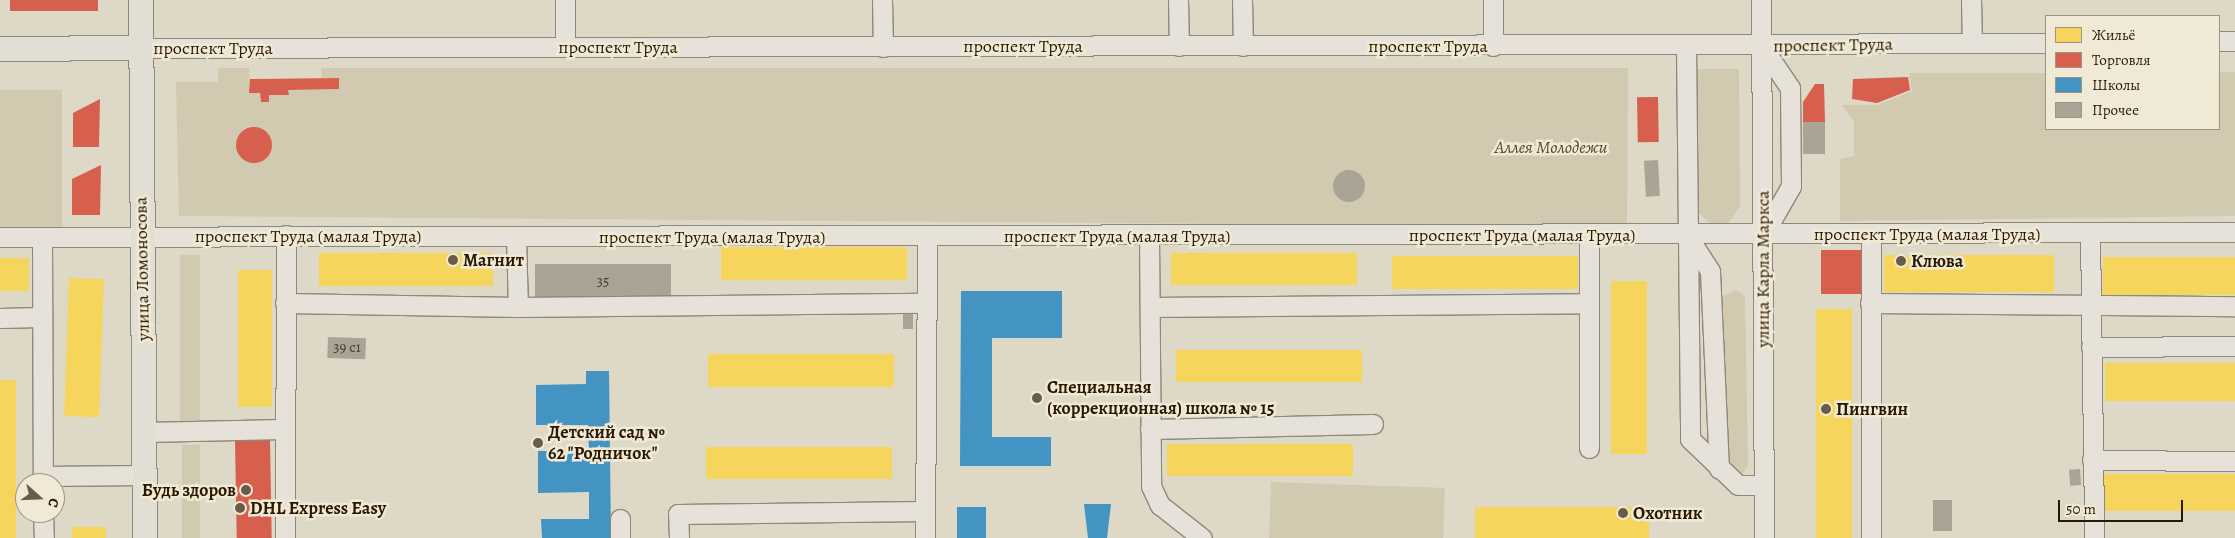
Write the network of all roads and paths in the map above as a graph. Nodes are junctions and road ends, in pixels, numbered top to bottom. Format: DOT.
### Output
graph roads {
  1 [pos="140,0"];
  2 [pos="565,0"];
  3 [pos="882,0"];
  4 [pos="1178,0"];
  5 [pos="1242,0"];
  6 [pos="1493,0"];
  7 [pos="1761,0"];
  8 [pos="1970,0"];
  9 [pos="2220,41"];
  10 [pos="2235,41"];
  11 [pos="1972,43"];
  12 [pos="2045,43"];
  13 [pos="1686,45"];
  14 [pos="1761,45"];
  15 [pos="1179,46"];
  16 [pos="1243,46"];
  17 [pos="1493,46"];
  18 [pos="565,47"];
  19 [pos="883,47"];
  20 [pos="141,48"];
  21 [pos="0,49"];
  22 [pos="2235,232"];
  23 [pos="2090,233"];
  24 [pos="1589,234"];
  25 [pos="1686,234"];
  26 [pos="1871,234"];
  27 [pos="286,235"];
  28 [pos="42,236"];
  29 [pos="1149,236"];
  30 [pos="1763,236"];
  31 [pos="0,237"];
  32 [pos="142,237"];
  33 [pos="516,237"];
  34 [pos="927,237"];
  35 [pos="285,303"];
  36 [pos="924,303"];
  37 [pos="1588,303"];
  38 [pos="1870,304"];
  39 [pos="1150,306"];
  40 [pos="2090,306"];
  41 [pos="2235,306"];
  42 [pos="518,307"];
  43 [pos="40,317"];
  44 [pos="0,318"];
  45 [pos="2235,346"];
  46 [pos="2091,347"];
  47 [pos="1373,424"];
  48 [pos="285,429"];
  49 [pos="1150,429"];
  50 [pos="144,432"];
  51 [pos="1588,448"];
  52 [pos="2092,460"];
  53 [pos="2235,461"];
  54 [pos="1719,469"];
  55 [pos="43,473"];
  56 [pos="144,475"];
  57 [pos="65,479"];
  58 [pos="1764,485"];
  59 [pos="924,511"];
  60 [pos="620,519"];
  61 [pos="43,523"];
  62 [pos="44,538"];
  63 [pos="145,538"];
  64 [pos="285,538"];
  65 [pos="620,538"];
  66 [pos="679,538"];
  67 [pos="925,538"];
  68 [pos="1202,538"];
  69 [pos="1764,538"];
  70 [pos="1871,538"];
  71 [pos="2094,538"];
  1 -- 20 [label="main road, улица Ломоносова"];
  2 -- 18 [label="street"];
  3 -- 19 [label="street"];
  4 -- 15 [label="street"];
  5 -- 16 [label="street"];
  6 -- 17 [label="street"];
  7 -- 14 [label="street, улица Карла Маркса"];
  8 -- 11 [label="street"];
  9 -- 10 [label="street"];
  11 -- 12 [label="street, проспект Труда"];
  11 -- 14 [label="street, проспект Труда"];
  13 -- 14 [label="street, проспект Труда"];
  13 -- 17 [label="street, проспект Труда"];
  13 -- 25 [label="street"];
  14 -- 30 [label="street, улица Карла Маркса"];
  14 -- 30 [label="street"];
  15 -- 16 [label="street, проспект Труда"];
  15 -- 19 [label="street, проспект Труда"];
  16 -- 17 [label="street, проспект Труда"];
  18 -- 19 [label="street, проспект Труда"];
  18 -- 20 [label="street, проспект Труда"];
  20 -- 21 [label="main road, проспект Труда"];
  20 -- 32 [label="main road, улица Ломоносова"];
  22 -- 23 [label="street, проспект Труда (малая Труда)"];
  23 -- 26 [label="street, проспект Труда (малая Труда)"];
  23 -- 40 [label="street"];
  24 -- 25 [label="street, проспект Труда (малая Труда)"];
  24 -- 29 [label="street, проспект Труда (малая Труда)"];
  24 -- 37 [label="street"];
  25 -- 30 [label="street, проспект Труда (малая Труда)"];
  25 -- 54 [label="street"];
  25 -- 54 [label="street"];
  26 -- 30 [label="street, проспект Труда (малая Труда)"];
  26 -- 38 [label="street"];
  27 -- 32 [label="street, проспект Труда (малая Труда)"];
  27 -- 33 [label="street, проспект Труда (малая Труда)"];
  27 -- 35 [label="street"];
  28 -- 31 [label="street, проспект Труда (малая Труда)"];
  28 -- 32 [label="street, проспект Труда (малая Труда)"];
  28 -- 43 [label="street"];
  29 -- 34 [label="street, проспект Труда (малая Труда)"];
  29 -- 39 [label="street"];
  30 -- 58 [label="street, улица Карла Маркса"];
  32 -- 50 [label="main road, улица Ломоносова"];
  33 -- 34 [label="street, проспект Труда (малая Труда)"];
  33 -- 42 [label="street"];
  34 -- 36 [label="street"];
  35 -- 42 [label="street"];
  35 -- 48 [label="street"];
  36 -- 42 [label="street"];
  36 -- 59 [label="street"];
  37 -- 39 [label="street"];
  37 -- 51 [label="street"];
  38 -- 40 [label="street"];
  38 -- 70 [label="street"];
  39 -- 49 [label="street"];
  40 -- 41 [label="street"];
  40 -- 46 [label="street"];
  43 -- 44 [label="street"];
  43 -- 55 [label="street"];
  45 -- 46 [label="street"];
  46 -- 52 [label="street"];
  47 -- 49 [label="street"];
  48 -- 50 [label="street"];
  48 -- 64 [label="street"];
  49 -- 68 [label="street"];
  50 -- 56 [label="main road, улица Ломоносова"];
  52 -- 53 [label="street"];
  52 -- 71 [label="street"];
  54 -- 58 [label="street"];
  56 -- 57 [label="street"];
  56 -- 63 [label="main road, улица Ломоносова"];
  58 -- 69 [label="street, улица Карла Маркса"];
  59 -- 66 [label="street"];
  59 -- 67 [label="street"];
  60 -- 65 [label="street"];
  61 -- 62 [label="street"];
}
